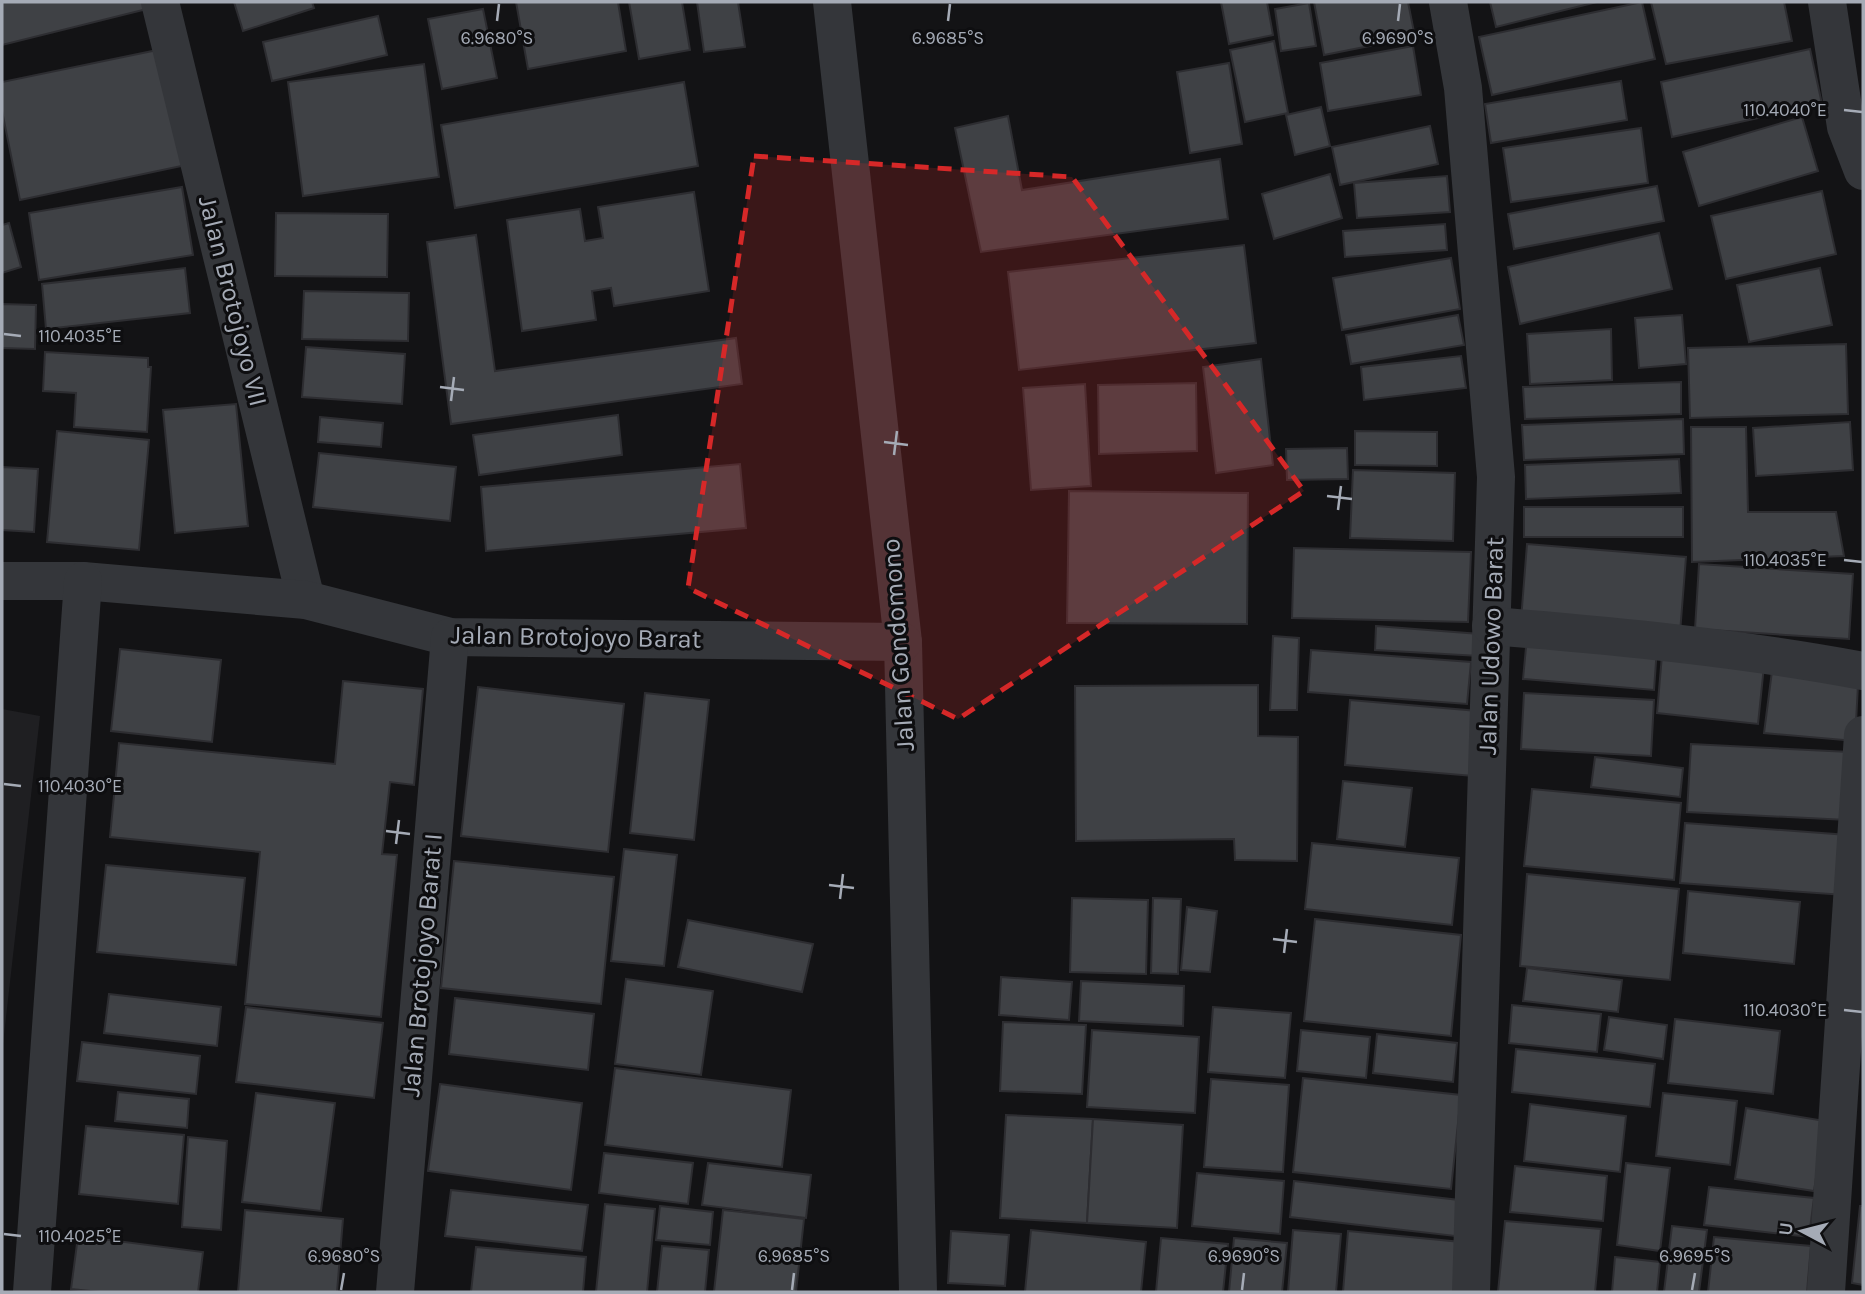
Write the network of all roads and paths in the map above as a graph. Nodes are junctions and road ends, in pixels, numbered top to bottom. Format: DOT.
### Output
graph roads {
  1 [pos="160,2"];
  2 [pos="832,2"];
  3 [pos="1448,2"];
  4 [pos="1827,2"];
  5 [pos="1863,171"];
  6 [pos="2,581"];
  7 [pos="83,581"];
  8 [pos="306,600"];
  9 [pos="1491,626"];
  10 [pos="450,637"];
  11 [pos="903,642"];
  12 [pos="1863,671"];
  13 [pos="1863,735"];
  14 [pos="32,1292"];
  15 [pos="395,1292"];
  16 [pos="918,1292"];
  17 [pos="1471,1292"];
  18 [pos="1826,1292"];
  1 -- 8 [label="street, Jalan Brotojoyo VII"];
  2 -- 11 [label="street, Jalan Gondomono"];
  3 -- 9 [label="street, Jalan Udowo Barat"];
  4 -- 5 [label="street"];
  6 -- 7 [label="street, Jalan Brotojoyo Barat"];
  7 -- 8 [label="street, Jalan Brotojoyo Barat"];
  7 -- 14 [label="street"];
  8 -- 10 [label="street, Jalan Brotojoyo Barat"];
  9 -- 12 [label="street"];
  9 -- 17 [label="street, Jalan Udowo Barat"];
  10 -- 11 [label="street, Jalan Brotojoyo Barat"];
  10 -- 15 [label="street, Jalan Brotojoyo Barat I"];
  11 -- 16 [label="street, Jalan Gondomono"];
  13 -- 18 [label="street"];
}
